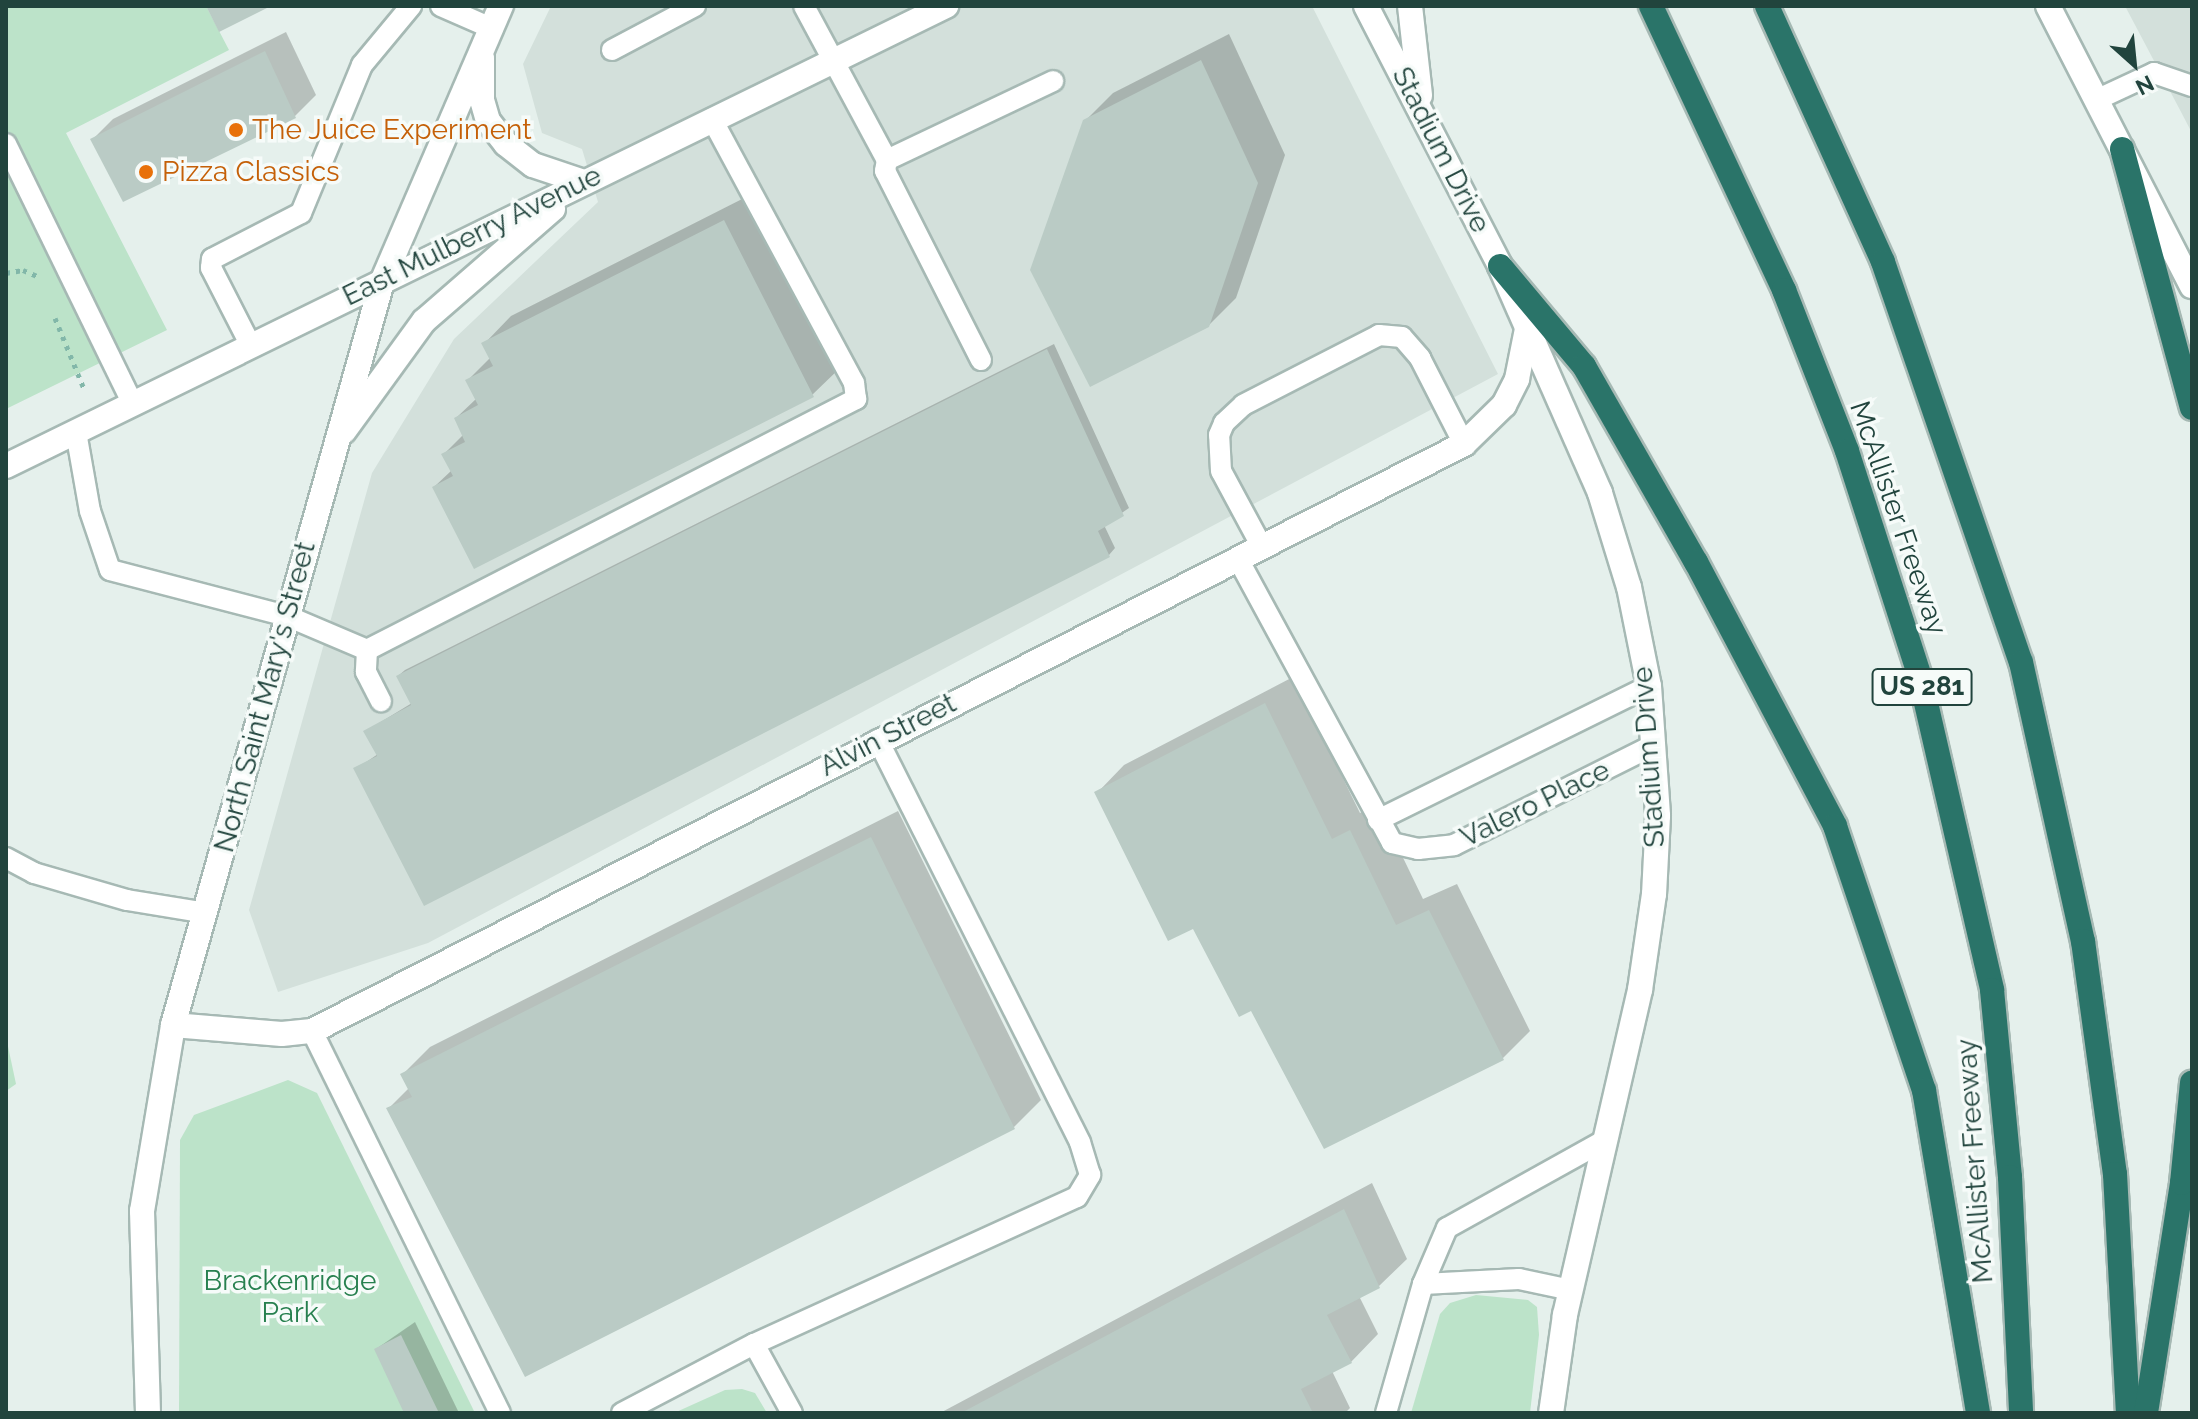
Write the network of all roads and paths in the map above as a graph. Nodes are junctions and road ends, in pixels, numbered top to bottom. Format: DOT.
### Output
graph roads {
  1 [pos="411,6"];
  2 [pos="441,6"];
  3 [pos="695,6"];
  4 [pos="804,6"];
  5 [pos="1366,6"];
  6 [pos="1410,6"];
  7 [pos="1651,6"];
  8 [pos="1767,6"];
  9 [pos="2048,6"];
  10 [pos="942,7"];
  11 [pos="492,27"];
  12 [pos="612,50"];
  13 [pos="834,60"];
  14 [pos="1053,81"];
  15 [pos="2192,86"];
  16 [pos="2096,100"];
  17 [pos="1422,110"];
  18 [pos="712,119"];
  19 [pos="6,144"];
  20 [pos="2122,149"];
  21 [pos="887,160"];
  22 [pos="584,182"];
  23 [pos="1500,266"];
  24 [pos="6,273"];
  25 [pos="382,282"];
  26 [pos="41,286"];
  27 [pos="2192,286"];
  28 [pos="52,312"];
  29 [pos="1528,324"];
  30 [pos="251,346"];
  31 [pos="981,360"];
  32 [pos="85,391"];
  33 [pos="133,404"];
  34 [pos="2192,408"];
  35 [pos="76,432"];
  36 [pos="1464,444"];
  37 [pos="333,446"];
  38 [pos="6,466"];
  39 [pos="1262,547"];
  40 [pos="1238,559"];
  41 [pos="287,616"];
  42 [pos="367,650"];
  43 [pos="1649,686"];
  44 [pos="381,701"];
  45 [pos="878,740"];
  46 [pos="1654,745"];
  47 [pos="1378,820"];
  48 [pos="6,858"];
  49 [pos="206,913"];
  50 [pos="173,1025"];
  51 [pos="312,1031"];
  52 [pos="2192,1082"];
  53 [pos="1607,1139"];
  54 [pos="1423,1284"];
  55 [pos="1571,1290"];
  56 [pos="754,1344"];
  57 [pos="148,1413"];
  58 [pos="500,1413"];
  59 [pos="622,1413"];
  60 [pos="792,1413"];
  61 [pos="1386,1413"];
  62 [pos="1551,1413"];
  63 [pos="1978,1413"];
  64 [pos="2021,1413"];
  65 [pos="2128,1413"];
  66 [pos="2146,1413"];
  1 -- 30 [label="lane"];
  2 -- 11 [label="lane"];
  3 -- 12 [label="lane"];
  4 -- 13 [label="lane"];
  5 -- 17 [label="street, Stadium Drive"];
  6 -- 17 [label="street"];
  7 -- 64 [label="highway, McAllister Freeway / US 281"];
  8 -- 65 [label="highway"];
  9 -- 16 [label="street"];
  10 -- 13 [label="street, East Mulberry Avenue"];
  11 -- 22 [label="street"];
  11 -- 25 [label="street, North Saint Mary's Street"];
  13 -- 18 [label="street, East Mulberry Avenue"];
  13 -- 21 [label="lane"];
  14 -- 21 [label="lane"];
  15 -- 16 [label="lane"];
  16 -- 20 [label="street"];
  17 -- 23 [label="street, Stadium Drive"];
  18 -- 22 [label="street, East Mulberry Avenue"];
  18 -- 42 [label="lane"];
  19 -- 33 [label="lane"];
  20 -- 27 [label="street"];
  20 -- 34 [label="highway"];
  21 -- 31 [label="lane"];
  22 -- 25 [label="street, East Mulberry Avenue"];
  22 -- 37 [label="street"];
  23 -- 29 [label="street, Stadium Drive"];
  23 -- 63 [label="highway"];
  24 -- 26 [label="path"];
  25 -- 30 [label="street, East Mulberry Avenue"];
  25 -- 37 [label="street, North Saint Mary's Street"];
  28 -- 32 [label="path"];
  29 -- 36 [label="street, Alvin Street"];
  29 -- 43 [label="street, Stadium Drive"];
  30 -- 33 [label="street, East Mulberry Avenue"];
  33 -- 35 [label="street, East Mulberry Avenue"];
  35 -- 38 [label="street, East Mulberry Avenue"];
  35 -- 41 [label="lane"];
  36 -- 39 [label="street, Alvin Street"];
  36 -- 39 [label="lane"];
  37 -- 41 [label="street, North Saint Mary's Street"];
  39 -- 40 [label="street, Alvin Street"];
  40 -- 45 [label="street, Alvin Street"];
  40 -- 47 [label="lane, Valero Place"];
  41 -- 42 [label="lane"];
  41 -- 49 [label="street, North Saint Mary's Street"];
  42 -- 44 [label="lane"];
  43 -- 46 [label="street, Stadium Drive"];
  43 -- 47 [label="lane, Valero Place"];
  45 -- 51 [label="street, Alvin Street"];
  45 -- 56 [label="lane"];
  46 -- 47 [label="lane, Valero Place"];
  46 -- 53 [label="street, Stadium Drive"];
  48 -- 49 [label="lane"];
  49 -- 50 [label="street, North Saint Mary's Street"];
  50 -- 51 [label="street, Alvin Street"];
  50 -- 57 [label="street, North Saint Mary's Street"];
  51 -- 58 [label="lane"];
  52 -- 66 [label="highway"];
  53 -- 54 [label="lane"];
  53 -- 55 [label="street, Stadium Drive"];
  54 -- 55 [label="lane"];
  54 -- 61 [label="lane"];
  55 -- 62 [label="street, Stadium Drive"];
  56 -- 59 [label="lane"];
  56 -- 60 [label="lane"];
}
